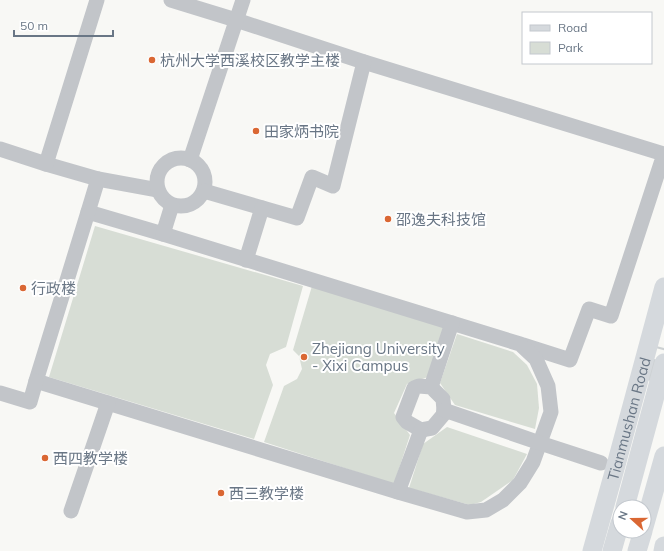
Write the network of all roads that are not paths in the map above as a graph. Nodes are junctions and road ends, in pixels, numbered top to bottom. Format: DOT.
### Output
graph roads {
  1 [pos="97,0"];
  2 [pos="171,0"];
  3 [pos="243,0"];
  4 [pos="236,20"];
  5 [pos="364,62"];
  6 [pos="0,149"];
  7 [pos="190,160"];
  8 [pos="46,164"];
  9 [pos="98,179"];
  10 [pos="158,190"];
  11 [pos="204,191"];
  12 [pos="172,205"];
  13 [pos="262,208"];
  14 [pos="88,212"];
  15 [pos="163,234"];
  16 [pos="246,260"];
  17 [pos="664,287"];
  18 [pos="452,323"];
  19 [pos="520,344"];
  20 [pos="664,363"];
  21 [pos="36,381"];
  22 [pos="431,387"];
  23 [pos="0,393"];
  24 [pos="108,403"];
  25 [pos="444,410"];
  26 [pos="421,430"];
  27 [pos="540,443"];
  28 [pos="664,456"];
  29 [pos="609,464"];
  30 [pos="635,470"];
  31 [pos="661,476"];
  32 [pos="398,492"];
  33 [pos="627,499"];
  34 [pos="652,503"];
  35 [pos="71,511"];
  36 [pos="615,539"];
  37 [pos="641,539"];
  38 [pos="664,546"];
  39 [pos="592,551"];
  40 [pos="612,551"];
  41 [pos="637,551"];
  42 [pos="662,551"];
  1 -- 8 [label="lane"];
  2 -- 4 [label="lane"];
  3 -- 4 [label="lane"];
  4 -- 5 [label="lane"];
  4 -- 7 [label="lane"];
  5 -- 13 [label="lane"];
  5 -- 19 [label="lane"];
  6 -- 8 [label="lane"];
  7 -- 10 [label="lane"];
  7 -- 11 [label="lane"];
  8 -- 9 [label="lane"];
  9 -- 10 [label="lane"];
  9 -- 14 [label="lane"];
  10 -- 12 [label="lane"];
  11 -- 12 [label="lane"];
  11 -- 13 [label="lane"];
  12 -- 15 [label="lane"];
  13 -- 16 [label="lane"];
  14 -- 15 [label="lane"];
  14 -- 21 [label="lane"];
  15 -- 16 [label="lane"];
  16 -- 18 [label="lane"];
  17 -- 29 [label="main road, Tianmushan Road"];
  18 -- 19 [label="lane"];
  18 -- 22 [label="lane"];
  19 -- 27 [label="lane"];
  20 -- 30 [label="main road, Tianmushan Road"];
  21 -- 23 [label="lane"];
  21 -- 24 [label="lane"];
  22 -- 25 [label="lane"];
  22 -- 26 [label="lane"];
  24 -- 32 [label="lane"];
  24 -- 35 [label="lane"];
  25 -- 26 [label="lane"];
  25 -- 27 [label="lane"];
  26 -- 32 [label="lane"];
  27 -- 29 [label="lane"];
  27 -- 32 [label="lane"];
  28 -- 31 [label="main road"];
  29 -- 30 [label="main road"];
  29 -- 39 [label="main road, Tianmushan Road"];
  30 -- 31 [label="main road"];
  30 -- 33 [label="main road, Tianmushan Road"];
  31 -- 34 [label="main road"];
  36 -- 40 [label="main road"];
  37 -- 41 [label="main road"];
  38 -- 42 [label="main road"];
}
